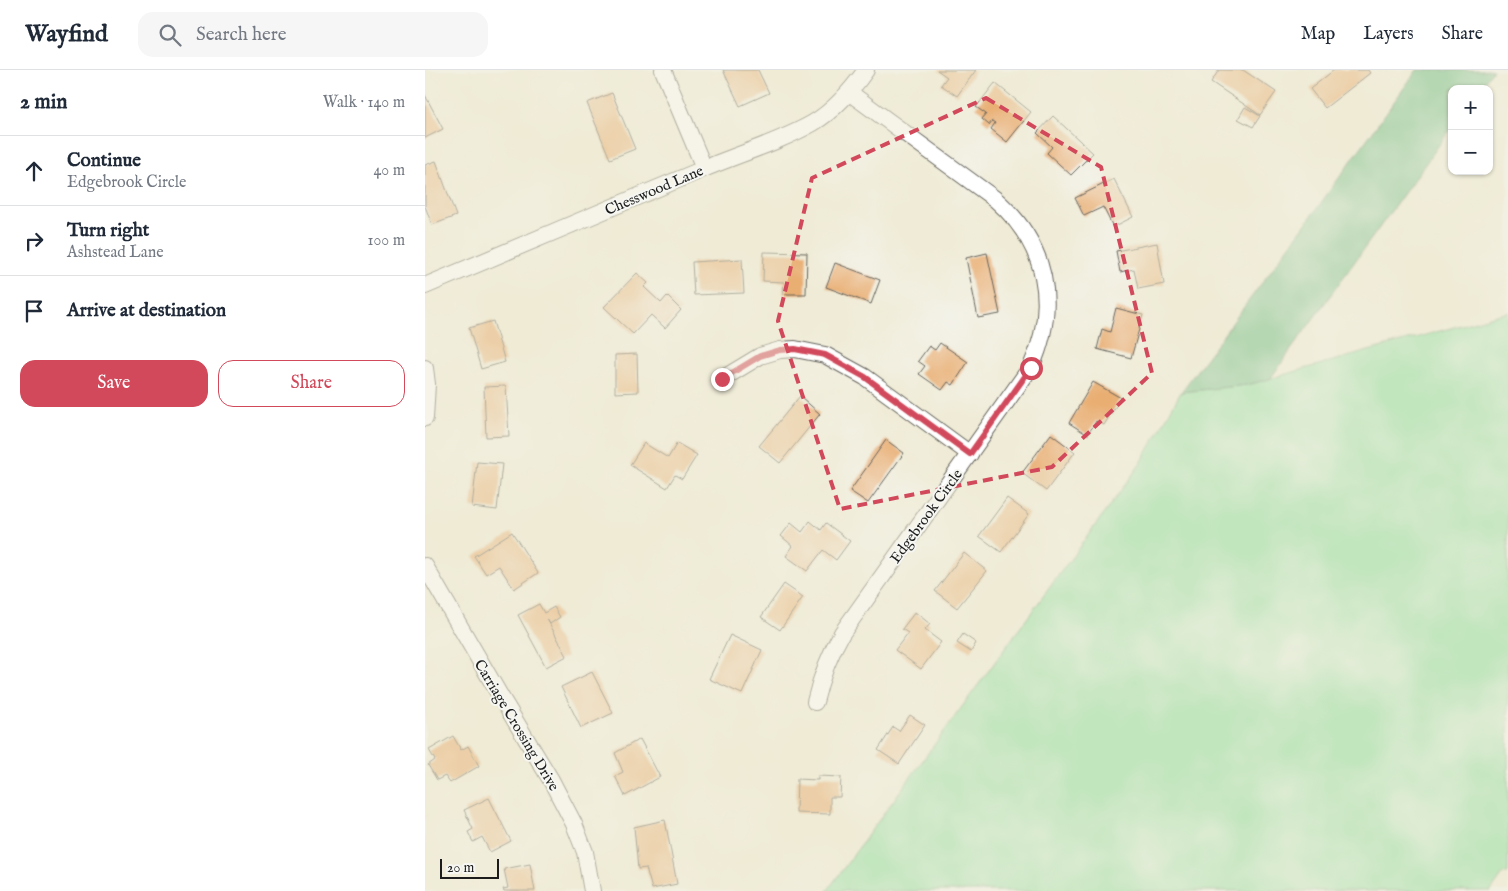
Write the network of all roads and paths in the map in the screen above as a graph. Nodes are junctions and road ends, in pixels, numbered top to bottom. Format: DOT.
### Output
graph roads {
  1 [pos="663,70"];
  2 [pos="866,70"];
  3 [pos="849,93"];
  4 [pos="704,168"];
  5 [pos="425,286"];
  6 [pos="425,368"];
  7 [pos="722,379"];
  8 [pos="425,418"];
  9 [pos="970,454"];
  10 [pos="425,566"];
  11 [pos="815,702"];
  12 [pos="592,891"];
  1 -- 4 [label="street"];
  2 -- 3 [label="street, Chesswood Lane"];
  3 -- 4 [label="street, Chesswood Lane"];
  3 -- 9 [label="street, Edgebrook Circle"];
  4 -- 5 [label="street, Chesswood Lane"];
  6 -- 8 [label="street"];
  7 -- 9 [label="street"];
  9 -- 11 [label="street, Edgebrook Circle"];
  10 -- 12 [label="street, Carriage Crossing Drive"];
}
